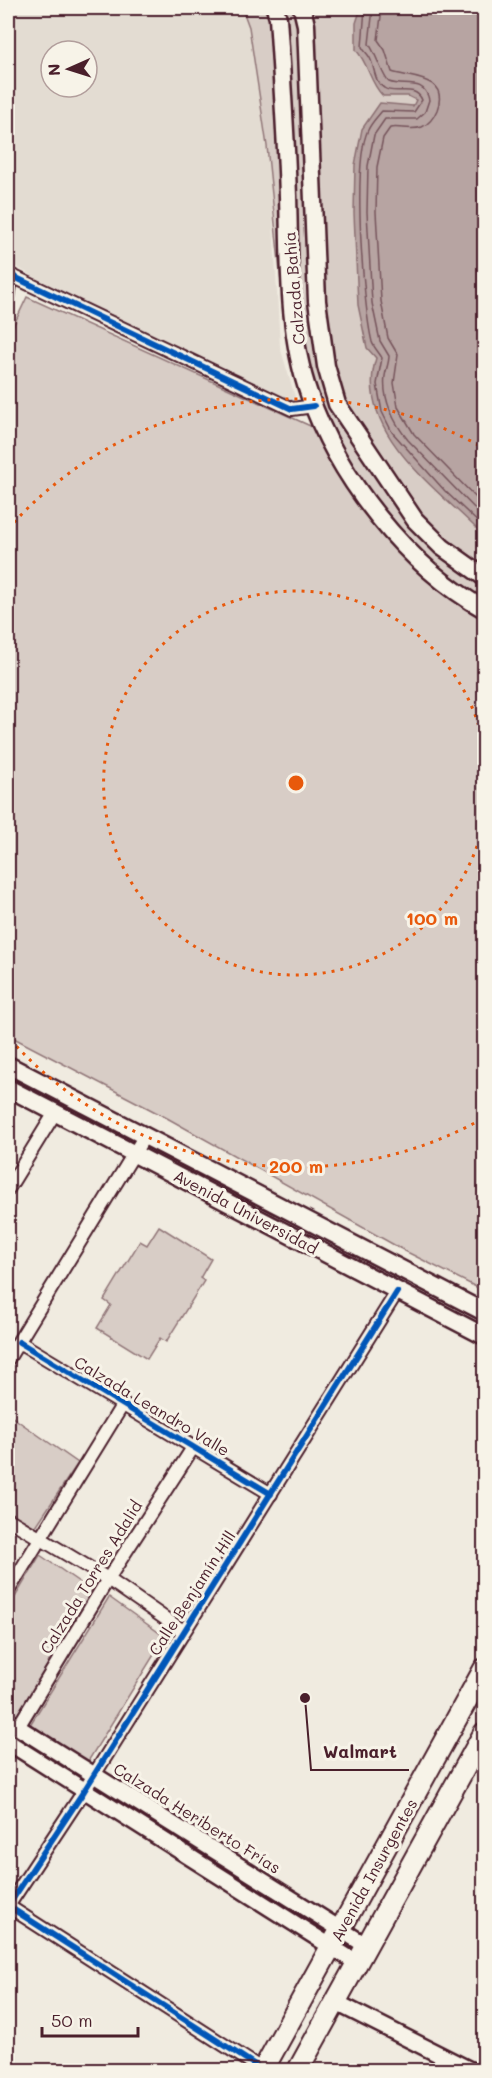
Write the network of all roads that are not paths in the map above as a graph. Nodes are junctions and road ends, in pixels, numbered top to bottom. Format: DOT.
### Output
graph roads {
  1 [pos="275,8"];
  2 [pos="302,8"];
  3 [pos="314,172"];
  4 [pos="287,176"];
  5 [pos="9,275"];
  6 [pos="8,298"];
  7 [pos="314,406"];
  8 [pos="484,577"];
  9 [pos="484,609"];
  10 [pos="8,1065"];
  11 [pos="8,1088"];
  12 [pos="56,1111"];
  13 [pos="144,1137"];
  14 [pos="135,1153"];
  15 [pos="8,1189"];
  16 [pos="397,1292"];
  17 [pos="484,1312"];
  18 [pos="484,1336"];
  19 [pos="19,1342"];
  20 [pos="8,1359"];
  21 [pos="123,1404"];
  22 [pos="194,1446"];
  23 [pos="271,1494"];
  24 [pos="8,1519"];
  25 [pos="39,1538"];
  26 [pos="108,1579"];
  27 [pos="8,1591"];
  28 [pos="183,1631"];
  29 [pos="484,1669"];
  30 [pos="13,1724"];
  31 [pos="484,1733"];
  32 [pos="8,1742"];
  33 [pos="94,1775"];
  34 [pos="84,1791"];
  35 [pos="8,1906"];
  36 [pos="336,1938"];
  37 [pos="362,1955"];
  38 [pos="336,2002"];
  39 [pos="263,2070"];
  40 [pos="298,2070"];
  41 [pos="470,2070"];
  1 -- 4 [label="main road, Calzada Bahía"];
  2 -- 3 [label="main road, Calzada Bahía"];
  3 -- 4 [label="main road"];
  3 -- 8 [label="main road, Calzada Bahía"];
  4 -- 7 [label="main road, Calzada Bahía"];
  5 -- 6 [label="street"];
  5 -- 7 [label="street"];
  7 -- 9 [label="main road, Calzada Bahía"];
  10 -- 13 [label="main road, Avenida Universidad"];
  11 -- 12 [label="main road, Avenida Universidad"];
  12 -- 14 [label="main road, Avenida Universidad"];
  12 -- 15 [label="street"];
  13 -- 14 [label="street"];
  13 -- 17 [label="main road, Avenida Universidad"];
  14 -- 16 [label="main road, Avenida Universidad"];
  14 -- 19 [label="street"];
  16 -- 18 [label="main road, Avenida Universidad"];
  16 -- 23 [label="street, Calle Benjamín Hill"];
  19 -- 20 [label="street"];
  19 -- 21 [label="street, Calzada Leandro Valle"];
  21 -- 22 [label="street, Calzada Leandro Valle"];
  21 -- 25 [label="street"];
  22 -- 23 [label="street, Calzada Leandro Valle"];
  22 -- 26 [label="street, Calzada Torres Adalid"];
  23 -- 28 [label="street, Calle Benjamín Hill"];
  24 -- 25 [label="street"];
  25 -- 26 [label="street"];
  25 -- 27 [label="street"];
  26 -- 28 [label="street"];
  26 -- 30 [label="street, Calzada Torres Adalid"];
  28 -- 33 [label="street, Calle Benjamín Hill"];
  29 -- 36 [label="main road, Avenida Insurgentes"];
  30 -- 33 [label="street, Calzada Heriberto Frías"];
  31 -- 37 [label="main road, Avenida Insurgentes"];
  32 -- 34 [label="street, Calzada Heriberto Frías"];
  33 -- 34 [label="street, Calle Benjamín Hill"];
  33 -- 36 [label="street, Calzada Heriberto Frías"];
  34 -- 35 [label="street, Calle Benjamín Hill"];
  34 -- 36 [label="street, Calzada Heriberto Frías"];
  35 -- 39 [label="street"];
  36 -- 37 [label="street, Calzada Heriberto Frías"];
  36 -- 39 [label="main road, Avenida Insurgentes"];
  37 -- 38 [label="main road, Avenida Insurgentes"];
  38 -- 40 [label="main road, Avenida Insurgentes"];
  38 -- 41 [label="street"];
}
